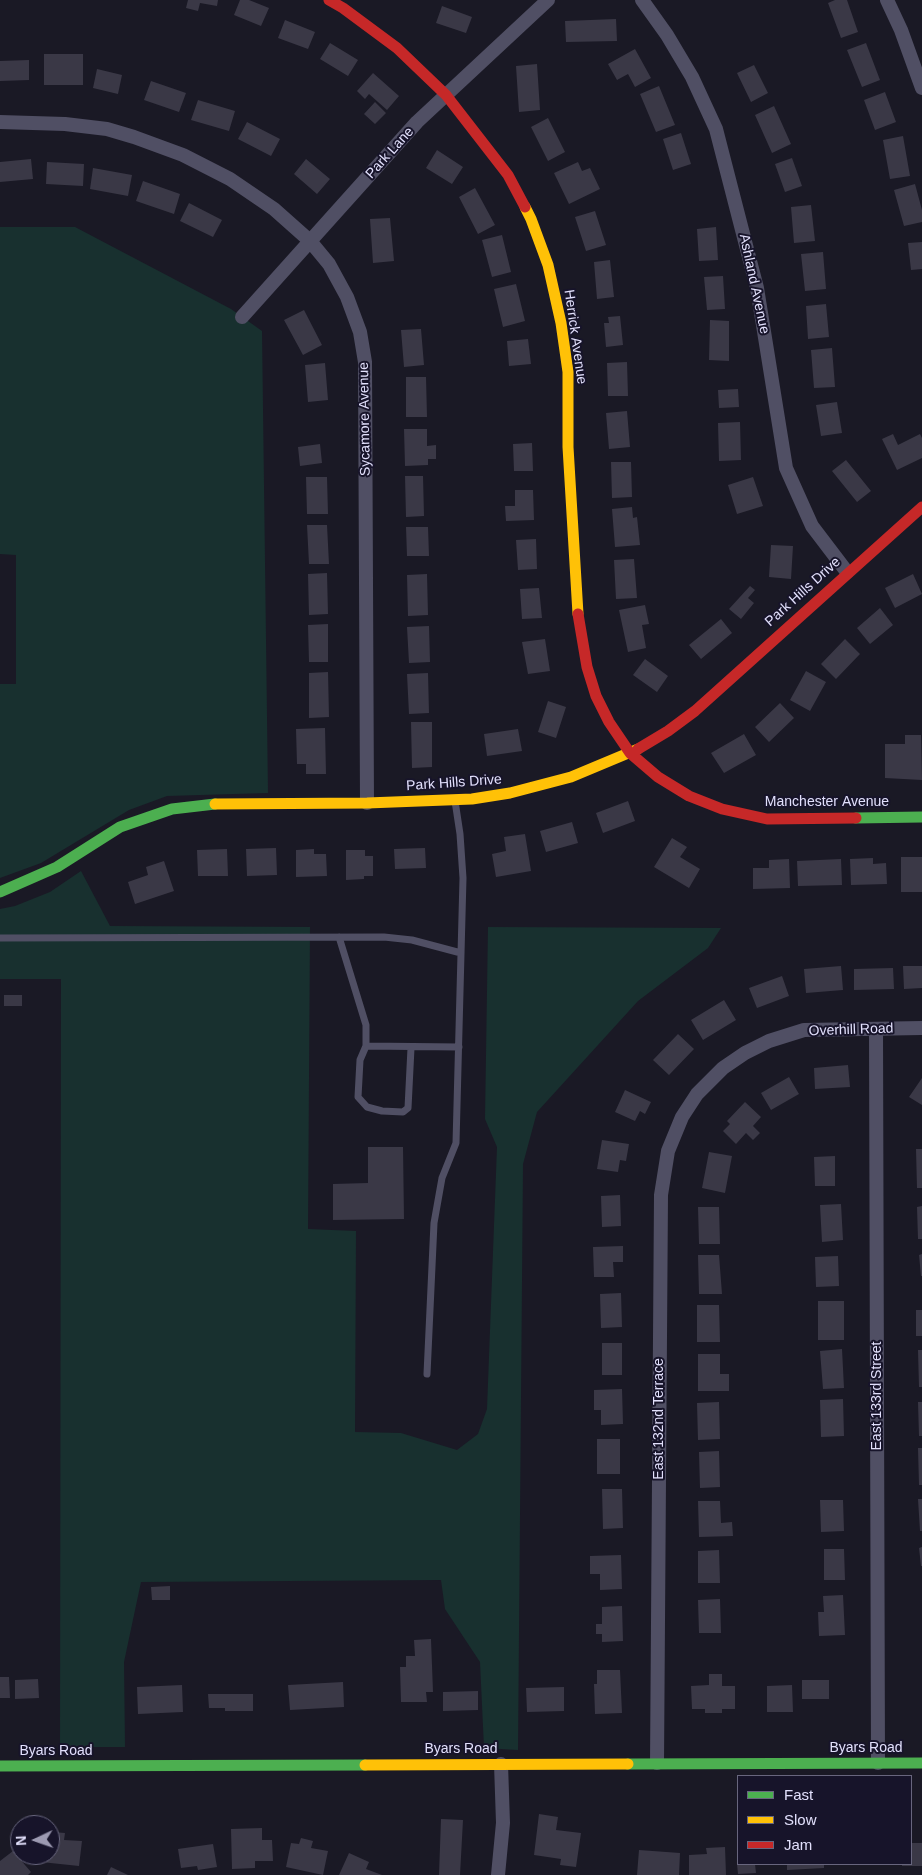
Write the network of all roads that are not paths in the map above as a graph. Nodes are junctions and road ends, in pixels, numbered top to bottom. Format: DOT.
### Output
graph roads {
  1 [pos="329,0"];
  2 [pos="548,0"];
  3 [pos="642,0"];
  4 [pos="887,0"];
  5 [pos="922,88"];
  6 [pos="446,95"];
  7 [pos="0,122"];
  8 [pos="310,241"];
  9 [pos="242,317"];
  10 [pos="922,507"];
  11 [pos="847,572"];
  12 [pos="630,753"];
  13 [pos="454,800"];
  14 [pos="367,803"];
  15 [pos="922,817"];
  16 [pos="0,892"];
  17 [pos="339,937"];
  18 [pos="0,938"];
  19 [pos="461,953"];
  20 [pos="922,1028"];
  21 [pos="876,1029"];
  22 [pos="366,1046"];
  23 [pos="458,1047"];
  24 [pos="411,1048"];
  25 [pos="706,1085"];
  26 [pos="427,1374"];
  27 [pos="878,1763"];
  28 [pos="922,1763"];
  29 [pos="501,1764"];
  30 [pos="657,1764"];
  31 [pos="0,1766"];
  32 [pos="498,1875"];
  1 -- 6 [label="street, Herrick Avenue"];
  2 -- 6 [label="street, Park Lane"];
  3 -- 11 [label="street, Ashland Avenue"];
  4 -- 5 [label="street"];
  6 -- 8 [label="street, Park Lane"];
  6 -- 12 [label="street, Herrick Avenue"];
  7 -- 8 [label="street, Sycamore Avenue"];
  8 -- 9 [label="street, Park Lane"];
  8 -- 14 [label="street, Sycamore Avenue"];
  10 -- 11 [label="street, Park Hills Drive"];
  11 -- 12 [label="street, Park Hills Drive"];
  12 -- 13 [label="street, Park Hills Drive"];
  12 -- 15 [label="street, Manchester Avenue"];
  13 -- 14 [label="street, Park Hills Drive"];
  13 -- 19 [label="lane"];
  14 -- 16 [label="street, Park Hills Drive"];
  17 -- 18 [label="lane"];
  17 -- 19 [label="lane"];
  17 -- 22 [label="lane"];
  19 -- 23 [label="lane"];
  20 -- 21 [label="street, Overhill Road"];
  21 -- 25 [label="street, Overhill Road"];
  21 -- 27 [label="street, East 133rd Street"];
  22 -- 24 [label="lane"];
  22 -- 24 [label="lane"];
  23 -- 24 [label="lane"];
  23 -- 26 [label="lane"];
  25 -- 30 [label="street, East 132nd Terrace"];
  27 -- 28 [label="street, Byars Road"];
  27 -- 30 [label="street, Byars Road"];
  29 -- 30 [label="street, Byars Road"];
  29 -- 31 [label="street, Byars Road"];
  29 -- 32 [label="street"];
}
